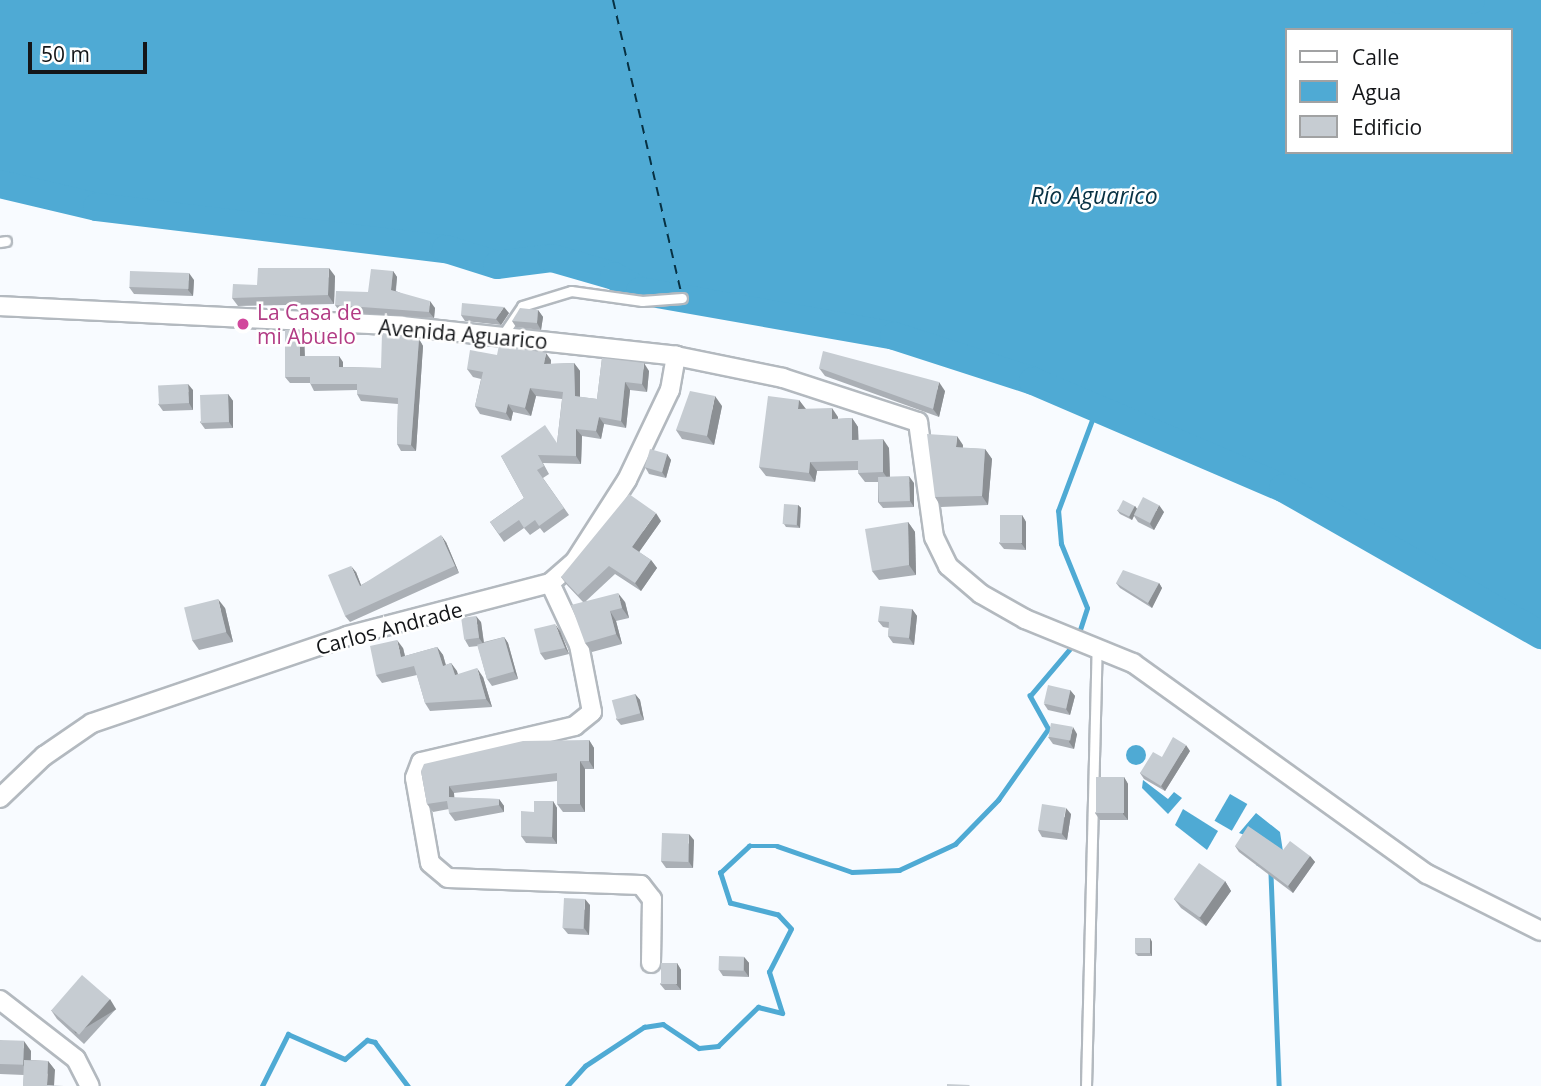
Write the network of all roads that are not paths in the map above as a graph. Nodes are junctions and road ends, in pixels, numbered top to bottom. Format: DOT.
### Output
graph roads {
  1 [pos="682,298"];
  2 [pos="0,306"];
  3 [pos="502,336"];
  4 [pos="677,356"];
  5 [pos="550,583"];
  6 [pos="1098,646"];
  7 [pos="0,799"];
  8 [pos="1541,931"];
  9 [pos="652,963"];
  10 [pos="0,1000"];
  11 [pos="90,1086"];
  12 [pos="1086,1086"];
  1 -- 3 [label="lane"];
  2 -- 3 [label="street, Avenida Aguarico"];
  3 -- 4 [label="street, Avenida Aguarico"];
  4 -- 5 [label="street"];
  4 -- 6 [label="street, Avenida Aguarico"];
  5 -- 7 [label="street, Carlos Andrade"];
  5 -- 9 [label="street"];
  6 -- 8 [label="street"];
  6 -- 12 [label="lane"];
  10 -- 11 [label="street"];
}
